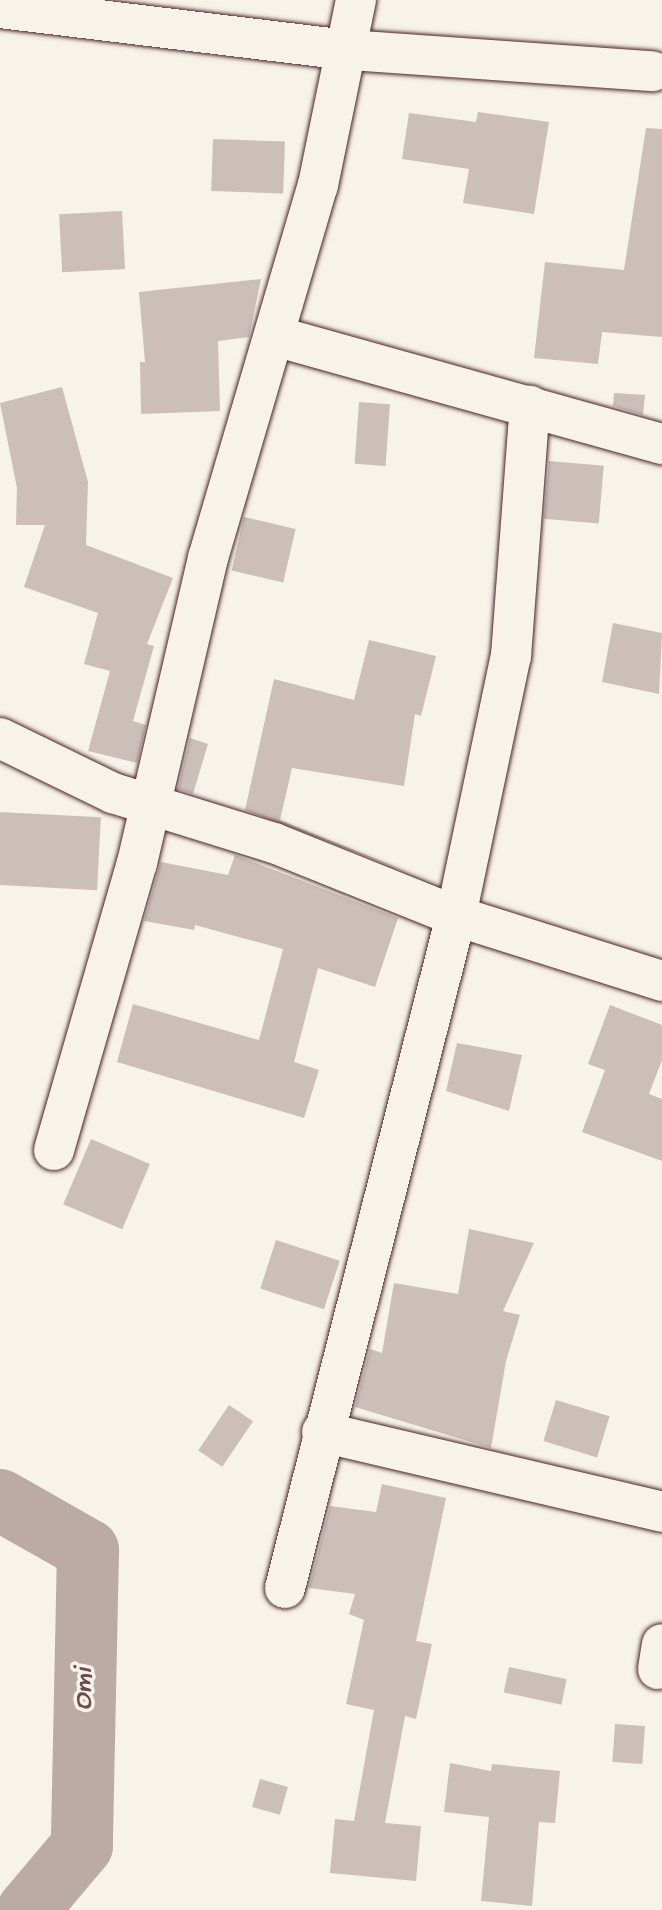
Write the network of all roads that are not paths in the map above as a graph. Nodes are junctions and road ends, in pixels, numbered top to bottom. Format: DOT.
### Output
graph roads {
  1 [pos="356,0"];
  2 [pos="0,8"];
  3 [pos="349,50"];
  4 [pos="652,71"];
  5 [pos="275,336"];
  6 [pos="530,406"];
  7 [pos="662,444"];
  8 [pos="0,738"];
  9 [pos="152,805"];
  10 [pos="456,916"];
  11 [pos="662,981"];
  12 [pos="54,1150"];
  13 [pos="322,1432"];
  14 [pos="662,1512"];
  15 [pos="285,1588"];
  1 -- 3 [label="street"];
  2 -- 3 [label="street"];
  3 -- 4 [label="street"];
  3 -- 5 [label="street"];
  5 -- 6 [label="street"];
  5 -- 9 [label="street"];
  6 -- 7 [label="street"];
  6 -- 10 [label="street"];
  8 -- 9 [label="street"];
  9 -- 10 [label="street"];
  9 -- 12 [label="street"];
  10 -- 11 [label="street"];
  10 -- 13 [label="street"];
  13 -- 14 [label="street"];
  13 -- 15 [label="street"];
}
